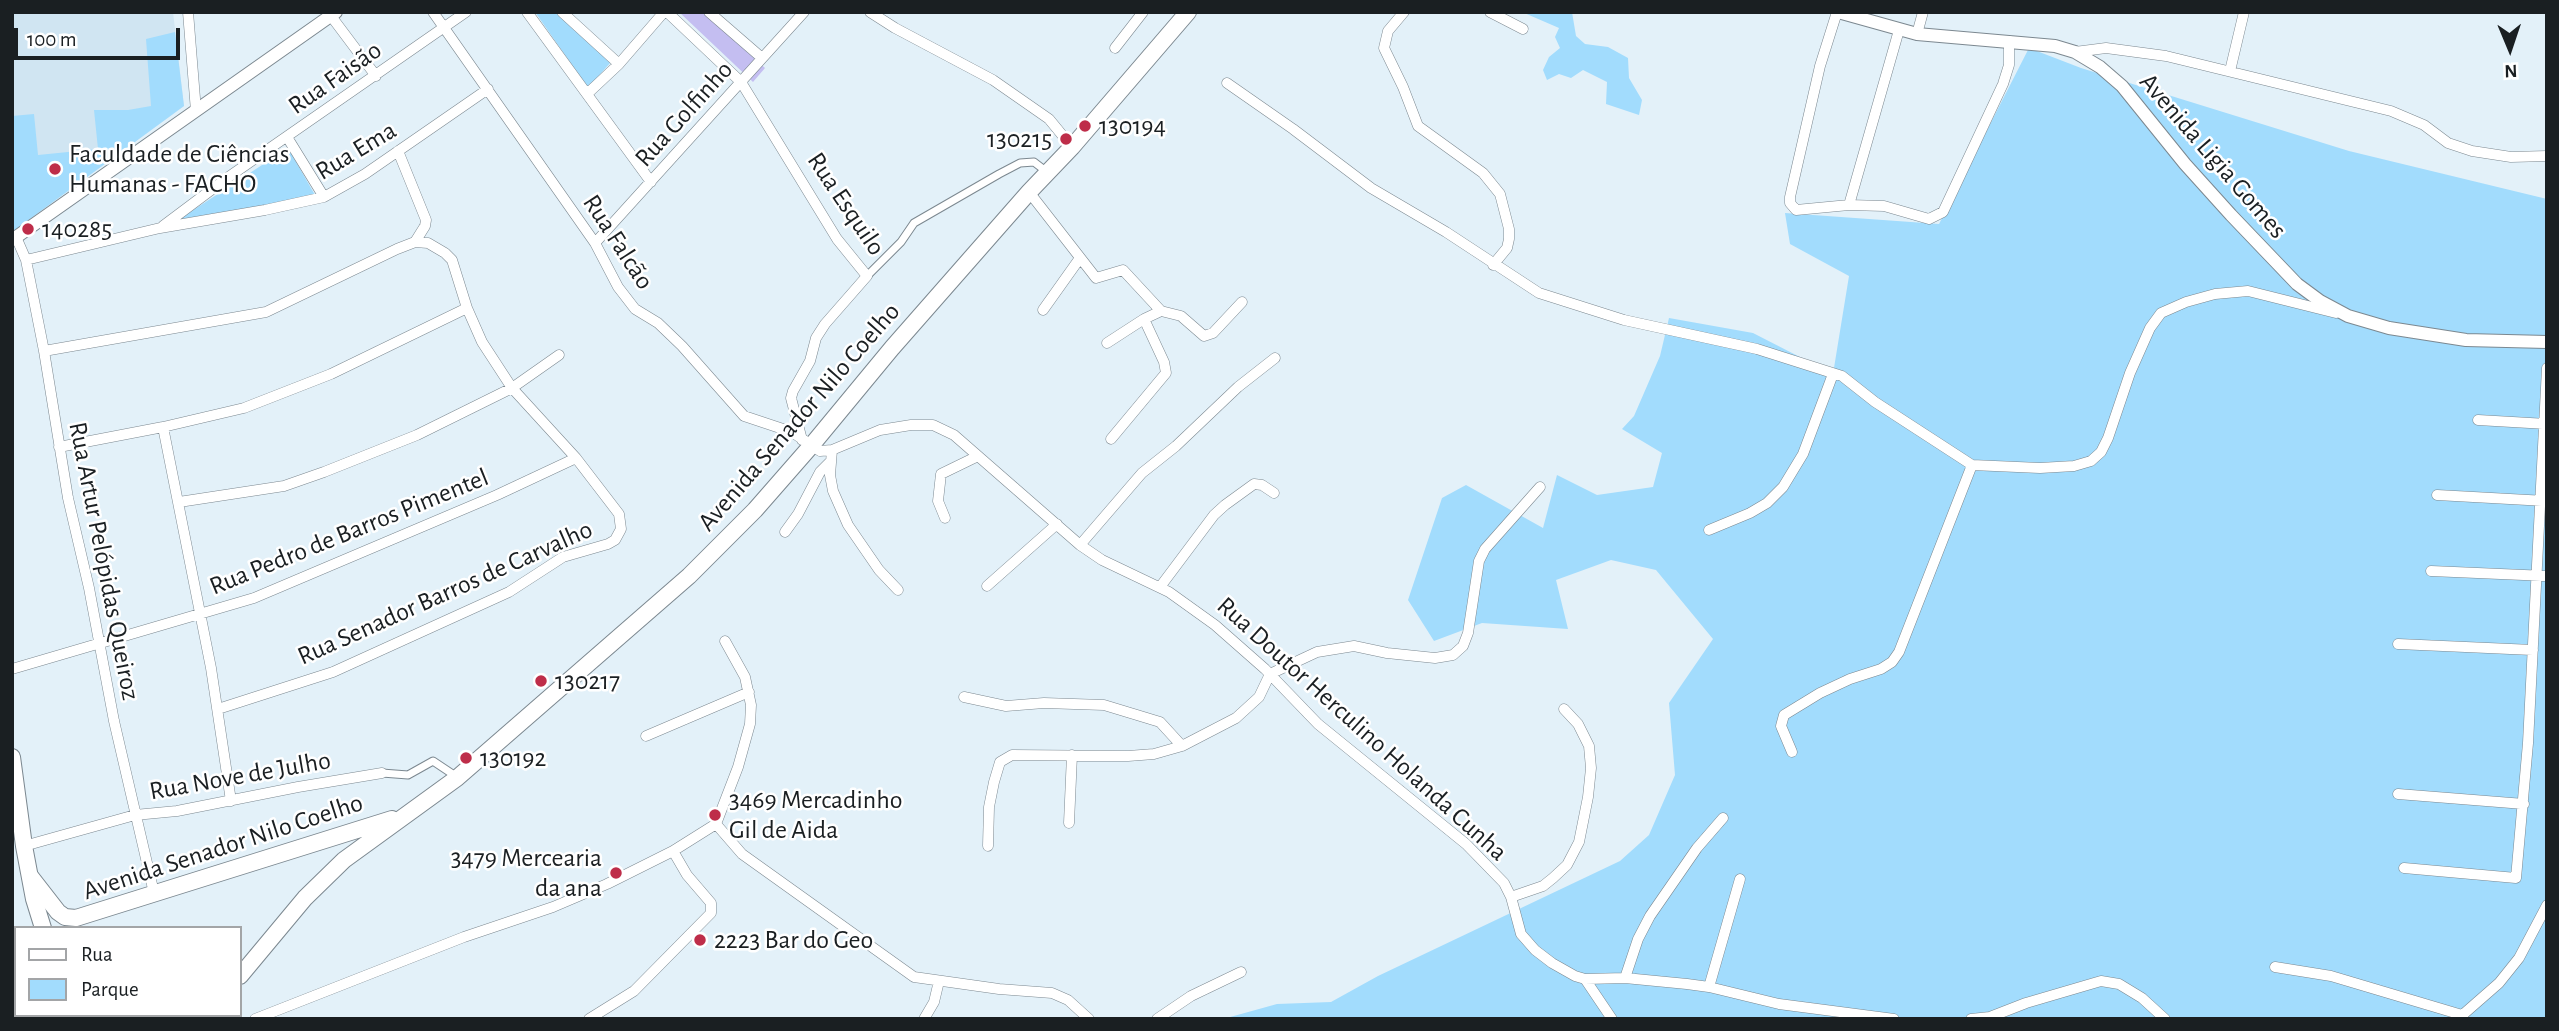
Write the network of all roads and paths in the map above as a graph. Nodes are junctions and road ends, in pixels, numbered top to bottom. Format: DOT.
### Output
graph roads {
  1 [pos="188,12"];
  2 [pos="433,12"];
  3 [pos="466,12"];
  4 [pos="527,12"];
  5 [pos="562,12"];
  6 [pos="665,12"];
  7 [pos="709,12"];
  8 [pos="804,12"];
  9 [pos="1143,12"];
  10 [pos="1188,12"];
  11 [pos="1404,12"];
  12 [pos="1490,12"];
  13 [pos="1837,12"];
  14 [pos="1923,12"];
  15 [pos="2244,12"];
  16 [pos="334,14"];
  17 [pos="876,14"];
  18 [pos="444,27"];
  19 [pos="1523,29"];
  20 [pos="1899,30"];
  21 [pos="1917,34"];
  22 [pos="2008,41"];
  23 [pos="1115,48"];
  24 [pos="2075,52"];
  25 [pos="761,60"];
  26 [pos="620,64"];
  27 [pos="2230,71"];
  28 [pos="376,76"];
  29 [pos="742,81"];
  30 [pos="1227,83"];
  31 [pos="488,89"];
  32 [pos="587,94"];
  33 [pos="196,111"];
  34 [pos="287,137"];
  35 [pos="1072,147"];
  36 [pos="398,152"];
  37 [pos="2547,156"];
  38 [pos="1048,172"];
  39 [pos="651,182"];
  40 [pos="1029,192"];
  41 [pos="324,197"];
  42 [pos="1849,205"];
  43 [pos="160,228"];
  44 [pos="14,239"];
  45 [pos="415,242"];
  46 [pos="595,243"];
  47 [pos="1080,258"];
  48 [pos="26,260"];
  49 [pos="1493,265"];
  50 [pos="867,276"];
  51 [pos="1242,302"];
  52 [pos="467,308"];
  53 [pos="1043,310"];
  54 [pos="1161,311"];
  55 [pos="2348,316"];
  56 [pos="1144,319"];
  57 [pos="2547,342"];
  58 [pos="1107,343"];
  59 [pos="44,351"];
  60 [pos="559,355"];
  61 [pos="1275,358"];
  62 [pos="2547,368"];
  63 [pos="1833,374"];
  64 [pos="512,388"];
  65 [pos="2478,420"];
  66 [pos="2545,424"];
  67 [pos="163,428"];
  68 [pos="1111,439"];
  69 [pos="807,444"];
  70 [pos="59,447"];
  71 [pos="832,456"];
  72 [pos="978,456"];
  73 [pos="576,458"];
  74 [pos="1972,465"];
  75 [pos="1539,487"];
  76 [pos="1274,493"];
  77 [pos="2437,495"];
  78 [pos="2544,501"];
  79 [pos="179,502"];
  80 [pos="945,518"];
  81 [pos="1057,524"];
  82 [pos="1709,530"];
  83 [pos="785,532"];
  84 [pos="1080,545"];
  85 [pos="2431,571"];
  86 [pos="2542,576"];
  87 [pos="987,586"];
  88 [pos="1160,587"];
  89 [pos="898,590"];
  90 [pos="200,614"];
  91 [pos="725,641"];
  92 [pos="2398,644"];
  93 [pos="99,645"];
  94 [pos="2533,650"];
  95 [pos="12,669"];
  96 [pos="1270,674"];
  97 [pos="749,692"];
  98 [pos="964,697"];
  99 [pos="218,709"];
  100 [pos="1564,709"];
  101 [pos="646,736"];
  102 [pos="1182,746"];
  103 [pos="1792,752"];
  104 [pos="1072,755"];
  105 [pos="12,757"];
  106 [pos="382,773"];
  107 [pos="457,778"];
  108 [pos="2398,794"];
  109 [pos="231,801"];
  110 [pos="2524,804"];
  111 [pos="408,814"];
  112 [pos="135,816"];
  113 [pos="1723,818"];
  114 [pos="1069,823"];
  115 [pos="716,824"];
  116 [pos="24,846"];
  117 [pos="988,846"];
  118 [pos="673,851"];
  119 [pos="2404,868"];
  120 [pos="30,876"];
  121 [pos="1740,879"];
  122 [pos="154,893"];
  123 [pos="1511,897"];
  124 [pos="2547,905"];
  125 [pos="42,926"];
  126 [pos="2275,967"];
  127 [pos="1241,972"];
  128 [pos="242,974"];
  129 [pos="1625,978"];
  130 [pos="1585,979"];
  131 [pos="939,981"];
  132 [pos="1709,987"];
  133 [pos="2460,1017"];
  134 [pos="255,1019"];
  135 [pos="589,1019"];
  136 [pos="924,1019"];
  137 [pos="1088,1019"];
  138 [pos="1157,1019"];
  139 [pos="1612,1019"];
  140 [pos="1894,1019"];
  141 [pos="1971,1019"];
  142 [pos="2165,1019"];
  1 -- 33 [label="street"];
  2 -- 18 [label="street, Rua Falcão"];
  3 -- 18 [label="street, Rua Faisão"];
  4 -- 32 [label="street"];
  5 -- 26 [label="street"];
  6 -- 26 [label="street"];
  6 -- 29 [label="street, Rua Esquilo"];
  7 -- 25 [label="street"];
  8 -- 25 [label="street, Rua Golfinho"];
  9 -- 23 [label="street"];
  10 -- 35 [label="main road, Avenida Senador Nilo Coelho"];
  11 -- 49 [label="street"];
  12 -- 19 [label="street"];
  13 -- 20 [label="street, Avenida Ligia Gomes"];
  13 -- 42 [label="street"];
  14 -- 21 [label="street"];
  15 -- 27 [label="street"];
  16 -- 28 [label="street"];
  16 -- 33 [label="street"];
  17 -- 35 [label="street"];
  18 -- 28 [label="street, Rua Faisão"];
  18 -- 31 [label="street, Rua Falcão"];
  20 -- 21 [label="street, Avenida Ligia Gomes"];
  20 -- 42 [label="street"];
  21 -- 22 [label="street, Avenida Ligia Gomes"];
  22 -- 24 [label="street, Avenida Ligia Gomes"];
  22 -- 42 [label="street"];
  24 -- 27 [label="street"];
  24 -- 55 [label="street, Avenida Ligia Gomes"];
  25 -- 29 [label="street, Rua Golfinho"];
  26 -- 32 [label="street"];
  27 -- 37 [label="street"];
  28 -- 34 [label="street, Rua Faisão"];
  29 -- 39 [label="street, Rua Golfinho"];
  29 -- 50 [label="street, Rua Esquilo"];
  30 -- 49 [label="street"];
  31 -- 36 [label="street, Rua Ema"];
  31 -- 46 [label="street, Rua Falcão"];
  32 -- 39 [label="street"];
  33 -- 44 [label="street"];
  34 -- 41 [label="street"];
  34 -- 43 [label="street, Rua Faisão"];
  35 -- 38 [label="main road, Avenida Senador Nilo Coelho"];
  36 -- 41 [label="street, Rua Ema"];
  36 -- 45 [label="street"];
  38 -- 40 [label="main road, Avenida Senador Nilo Coelho"];
  38 -- 50 [label="street"];
  39 -- 46 [label="street, Rua Golfinho"];
  40 -- 47 [label="street"];
  40 -- 69 [label="main road, Avenida Senador Nilo Coelho"];
  41 -- 43 [label="street, Rua Ema"];
  43 -- 48 [label="street, Rua Ema"];
  44 -- 48 [label="street, Rua Artur Pelópidas Queiroz"];
  45 -- 52 [label="street"];
  45 -- 59 [label="street"];
  46 -- 69 [label="street, Rua Falcão"];
  47 -- 53 [label="street"];
  47 -- 54 [label="street"];
  48 -- 59 [label="street, Rua Artur Pelópidas Queiroz"];
  49 -- 63 [label="street"];
  50 -- 69 [label="street, Rua Esquilo"];
  51 -- 54 [label="street"];
  52 -- 64 [label="street"];
  52 -- 67 [label="street"];
  54 -- 56 [label="street"];
  55 -- 57 [label="street, Avenida Ligia Gomes"];
  55 -- 74 [label="street"];
  56 -- 58 [label="street"];
  56 -- 68 [label="street"];
  59 -- 70 [label="street, Rua Artur Pelópidas Queiroz"];
  60 -- 64 [label="street"];
  61 -- 84 [label="street"];
  62 -- 66 [label="street"];
  63 -- 74 [label="street"];
  63 -- 82 [label="street"];
  64 -- 73 [label="street"];
  64 -- 79 [label="street"];
  65 -- 66 [label="street"];
  66 -- 78 [label="street"];
  67 -- 70 [label="street"];
  67 -- 79 [label="street"];
  69 -- 71 [label="street"];
  69 -- 107 [label="main road, Avenida Senador Nilo Coelho"];
  70 -- 93 [label="street, Rua Artur Pelópidas Queiroz"];
  71 -- 72 [label="street, Rua Doutor Herculino Holanda Cunha"];
  71 -- 83 [label="street"];
  71 -- 89 [label="street"];
  72 -- 80 [label="street"];
  72 -- 81 [label="street, Rua Doutor Herculino Holanda Cunha"];
  73 -- 90 [label="street, Rua Pedro de Barros Pimentel"];
  73 -- 99 [label="street, Rua Senador Barros de Carvalho"];
  74 -- 103 [label="street"];
  75 -- 96 [label="street"];
  76 -- 88 [label="street"];
  77 -- 78 [label="street"];
  78 -- 86 [label="street"];
  79 -- 90 [label="street"];
  81 -- 84 [label="street, Rua Doutor Herculino Holanda Cunha"];
  81 -- 87 [label="street"];
  84 -- 88 [label="street, Rua Doutor Herculino Holanda Cunha"];
  85 -- 86 [label="street"];
  86 -- 94 [label="street"];
  88 -- 96 [label="street, Rua Doutor Herculino Holanda Cunha"];
  90 -- 93 [label="street, Rua Pedro de Barros Pimentel"];
  90 -- 99 [label="street"];
  91 -- 97 [label="street"];
  92 -- 94 [label="street"];
  93 -- 95 [label="street, Rua Pedro de Barros Pimentel"];
  93 -- 112 [label="street, Rua Artur Pelópidas Queiroz"];
  94 -- 110 [label="street"];
  96 -- 102 [label="street"];
  96 -- 123 [label="street, Rua Doutor Herculino Holanda Cunha"];
  97 -- 101 [label="street"];
  97 -- 115 [label="street"];
  98 -- 102 [label="street"];
  99 -- 109 [label="street"];
  100 -- 123 [label="street"];
  102 -- 104 [label="street"];
  104 -- 114 [label="street"];
  104 -- 117 [label="street"];
  105 -- 116 [label="main road"];
  106 -- 107 [label="street, Rua Nove de Julho"];
  106 -- 109 [label="street, Rua Nove de Julho"];
  107 -- 111 [label="main road, Avenida Senador Nilo Coelho"];
  108 -- 110 [label="street"];
  109 -- 112 [label="street, Rua Nove de Julho"];
  110 -- 119 [label="street"];
  111 -- 122 [label="main road, Avenida Senador Nilo Coelho"];
  111 -- 128 [label="main road, Avenida Senador Nilo Coelho"];
  112 -- 116 [label="street, Rua Nove de Julho"];
  112 -- 122 [label="street, Rua Artur Pelópidas Queiroz"];
  113 -- 129 [label="street"];
  115 -- 118 [label="street"];
  115 -- 131 [label="street"];
  116 -- 120 [label="main road"];
  118 -- 134 [label="street"];
  118 -- 135 [label="street"];
  120 -- 122 [label="main road, Avenida Senador Nilo Coelho"];
  120 -- 125 [label="main road"];
  121 -- 132 [label="street"];
  123 -- 130 [label="street, Rua Doutor Herculino Holanda Cunha"];
  124 -- 133 [label="street"];
  126 -- 133 [label="street"];
  127 -- 138 [label="street"];
  129 -- 130 [label="street, Rua Doutor Herculino Holanda Cunha"];
  129 -- 132 [label="street, Rua Doutor Herculino Holanda Cunha"];
  130 -- 139 [label="street"];
  131 -- 136 [label="street"];
  131 -- 137 [label="street"];
  132 -- 140 [label="street, Rua Doutor Herculino Holanda Cunha"];
  141 -- 142 [label="street"];
}
